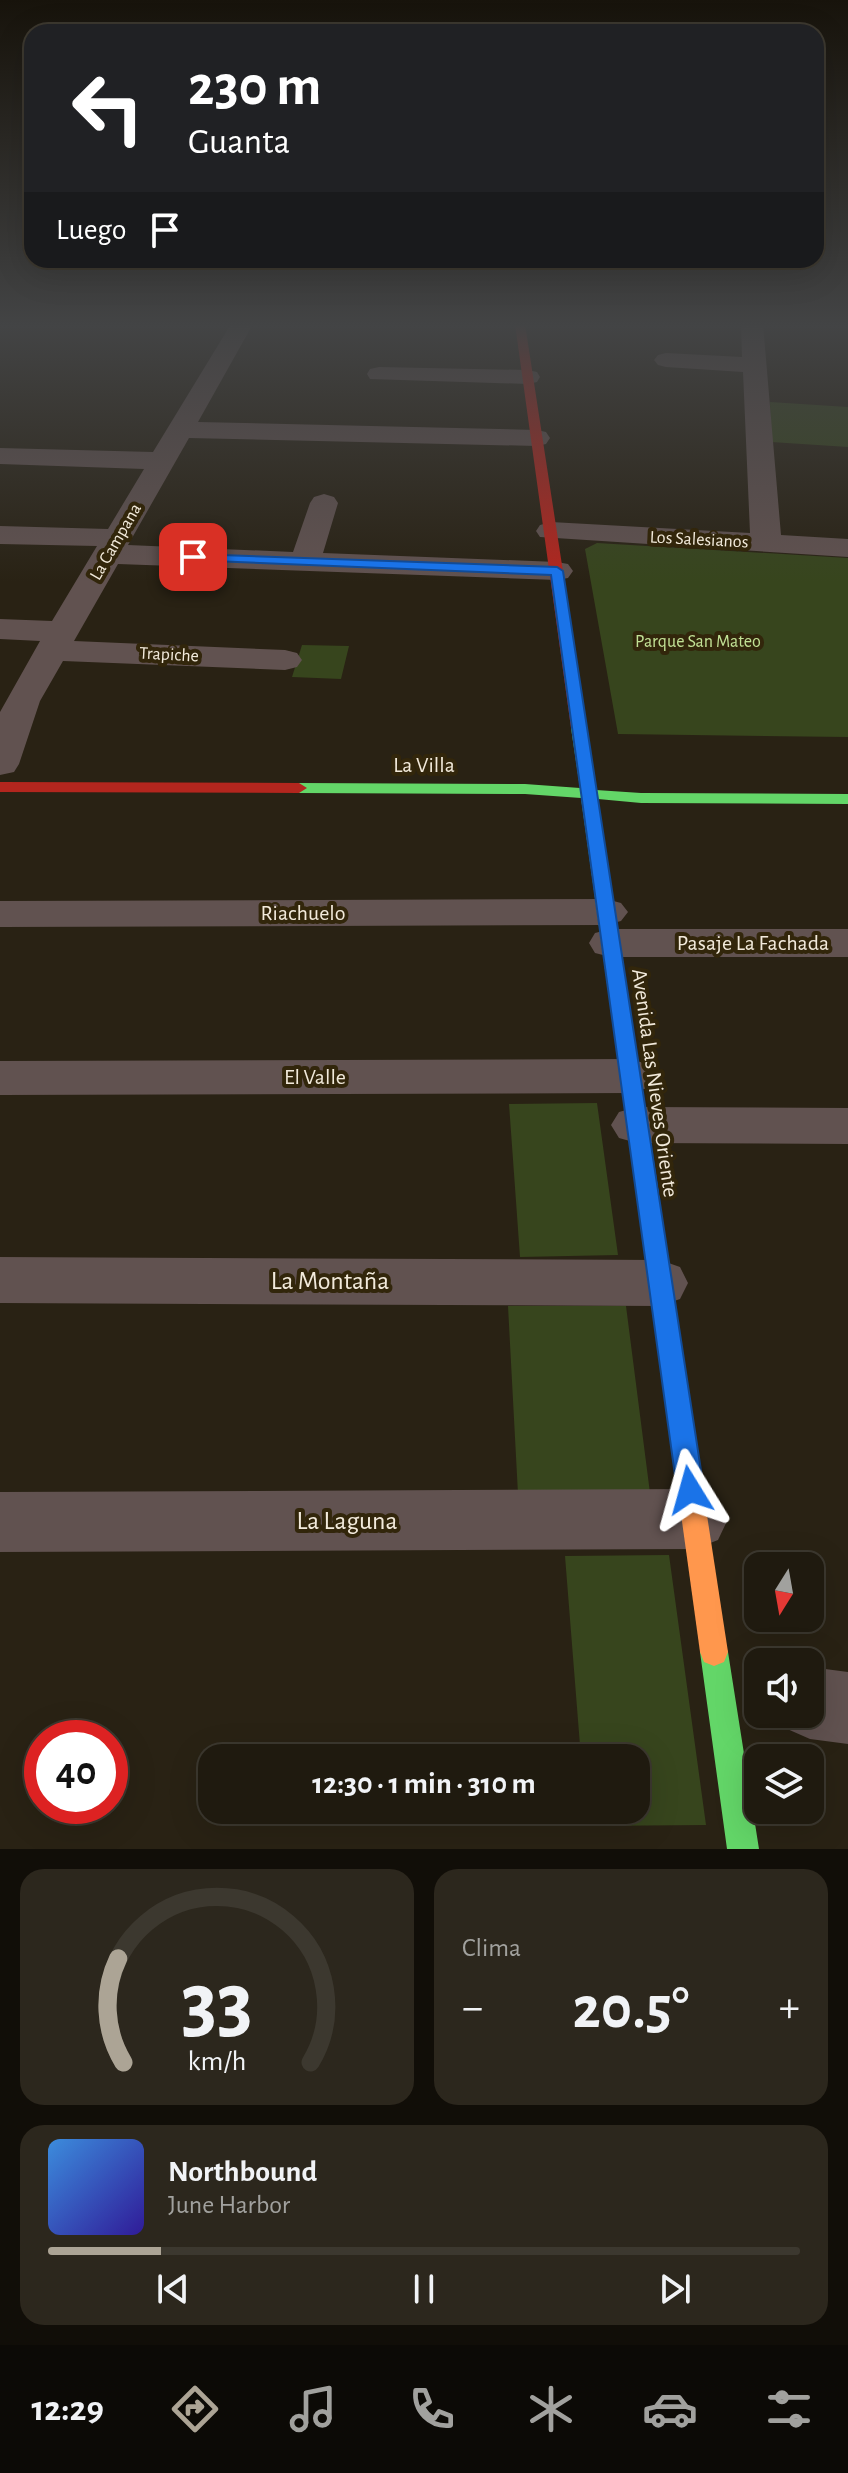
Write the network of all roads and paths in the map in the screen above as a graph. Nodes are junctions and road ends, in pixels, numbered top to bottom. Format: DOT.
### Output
graph roads {
  1 [pos="192,410"];
  2 [pos="533,410"];
  3 [pos="758,410"];
  4 [pos="181,430"];
  5 [pos="537,438"];
  6 [pos="0,456"];
  7 [pos="163,461"];
  8 [pos="324,503"];
  9 [pos="551,531"];
  10 [pos="0,535"];
  11 [pos="766,543"];
  12 [pos="114,546"];
  13 [pos="848,548"];
  14 [pos="305,562"];
  15 [pos="557,571"];
  16 [pos="0,629"];
  17 [pos="58,641"];
  18 [pos="285,660"];
  19 [pos="0,764"];
  20 [pos="0,787"];
  21 [pos="589,794"];
  22 [pos="848,799"];
  23 [pos="0,914"];
  24 [pos="608,928"];
  25 [pos="848,943"];
  26 [pos="0,1078"];
  27 [pos="633,1100"];
  28 [pos="848,1126"];
  29 [pos="0,1280"];
  30 [pos="660,1283"];
  31 [pos="695,1519"];
  32 [pos="0,1522"];
  33 [pos="739,1693"];
  34 [pos="824,1705"];
  35 [pos="848,1708"];
  36 [pos="743,1849"];
  1 -- 4 [label="street, La Campana"];
  2 -- 5 [label="street, Avenida Las Nieves Oriente"];
  3 -- 11 [label="street"];
  4 -- 5 [label="street"];
  4 -- 7 [label="street, La Campana"];
  5 -- 9 [label="street, Avenida Las Nieves Oriente"];
  6 -- 7 [label="street"];
  7 -- 12 [label="street, La Campana"];
  8 -- 14 [label="street"];
  9 -- 11 [label="street, Los Salesianos"];
  9 -- 15 [label="street, Avenida Las Nieves Oriente"];
  10 -- 12 [label="street"];
  11 -- 13 [label="street, Los Salesianos"];
  12 -- 14 [label="street"];
  12 -- 17 [label="street, La Campana"];
  14 -- 15 [label="street"];
  15 -- 21 [label="street, Avenida Las Nieves Oriente"];
  16 -- 17 [label="street, Trapiche"];
  17 -- 18 [label="street, Trapiche"];
  17 -- 19 [label="street, La Campana"];
  20 -- 21 [label="street, La Villa"];
  21 -- 22 [label="street, La Villa"];
  21 -- 24 [label="street, Avenida Las Nieves Oriente"];
  23 -- 24 [label="street, Riachuelo"];
  24 -- 25 [label="street, Pasaje La Fachada"];
  24 -- 27 [label="street, Avenida Las Nieves Oriente"];
  26 -- 27 [label="street, El Valle"];
  27 -- 28 [label="street, El Valle"];
  27 -- 30 [label="street, Avenida Las Nieves Oriente"];
  29 -- 30 [label="street, La Montaña"];
  30 -- 31 [label="street, Avenida Las Nieves Oriente"];
  31 -- 32 [label="street, La Laguna"];
  31 -- 33 [label="street, Avenida Las Nieves Oriente"];
  33 -- 36 [label="street, Avenida Las Nieves Oriente"];
  34 -- 35 [label="street"];
}
